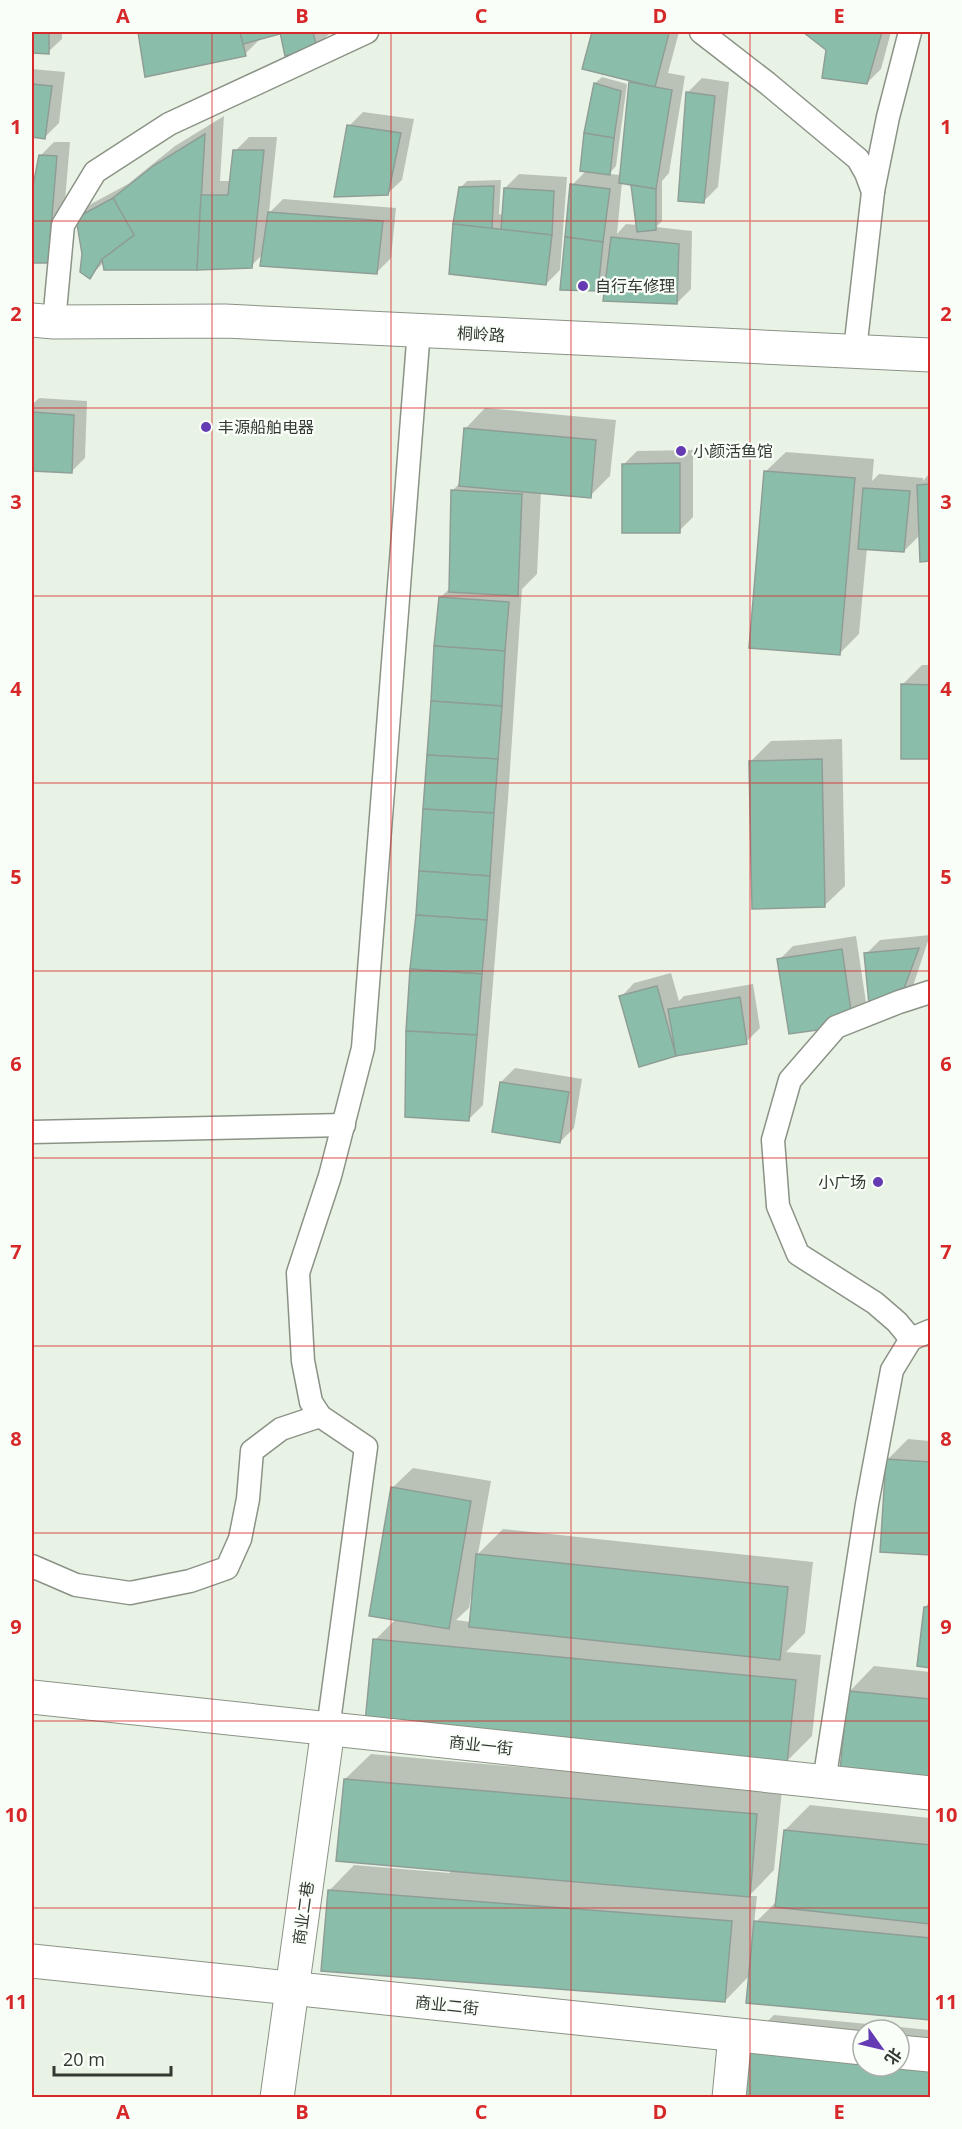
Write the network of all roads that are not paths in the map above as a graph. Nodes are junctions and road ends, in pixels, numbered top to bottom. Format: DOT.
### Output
graph roads {
  1 [pos="367,32"];
  2 [pos="701,32"];
  3 [pos="910,32"];
  4 [pos="873,192"];
  5 [pos="43,321"];
  6 [pos="419,329"];
  7 [pos="855,351"];
  8 [pos="930,355"];
  9 [pos="930,992"];
  10 [pos="344,1125"];
  11 [pos="32,1132"];
  12 [pos="921,1335"];
  13 [pos="320,1416"];
  14 [pos="32,1566"];
  15 [pos="32,1697"];
  16 [pos="328,1729"];
  17 [pos="824,1782"];
  18 [pos="930,1793"];
  19 [pos="32,1961"];
  20 [pos="292,1989"];
  21 [pos="735,2035"];
  22 [pos="851,2047"];
  23 [pos="911,2053"];
  24 [pos="930,2055"];
  25 [pos="277,2097"];
  26 [pos="729,2097"];
  1 -- 5 [label="lane"];
  2 -- 4 [label="lane"];
  3 -- 4 [label="lane"];
  4 -- 7 [label="lane"];
  5 -- 6 [label="street, 桐岭路"];
  6 -- 7 [label="street, 桐岭路"];
  6 -- 10 [label="lane"];
  7 -- 8 [label="street, 桐岭路"];
  9 -- 12 [label="lane"];
  10 -- 11 [label="lane"];
  10 -- 13 [label="lane"];
  12 -- 17 [label="lane"];
  13 -- 14 [label="lane"];
  13 -- 16 [label="lane"];
  15 -- 16 [label="street, 商业一街"];
  16 -- 17 [label="street, 商业一街"];
  16 -- 20 [label="street, 商业二巷"];
  17 -- 18 [label="street, 商业一街"];
  19 -- 20 [label="street, 商业二街"];
  20 -- 21 [label="street, 商业二街"];
  20 -- 25 [label="street, 商业二巷"];
  21 -- 22 [label="street, 商业二街"];
  21 -- 26 [label="street"];
  23 -- 24 [label="street"];
}
